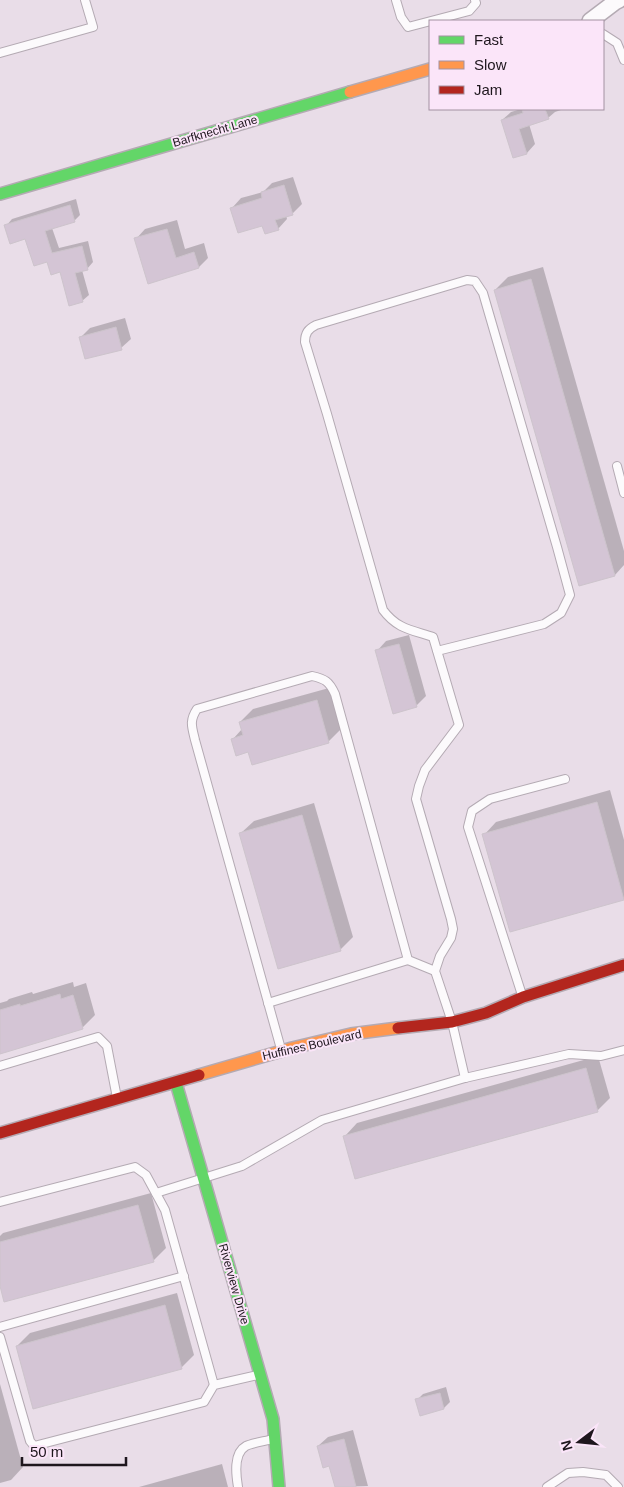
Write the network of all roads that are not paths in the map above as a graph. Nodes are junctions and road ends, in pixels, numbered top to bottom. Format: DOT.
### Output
graph roads {
  1 [pos="86,0"];
  2 [pos="396,0"];
  3 [pos="475,0"];
  4 [pos="619,0"];
  5 [pos="435,20"];
  6 [pos="591,20"];
  7 [pos="429,21"];
  8 [pos="604,35"];
  9 [pos="0,53"];
  10 [pos="624,60"];
  11 [pos="429,69"];
  12 [pos="0,194"];
  13 [pos="617,466"];
  14 [pos="624,492"];
  15 [pos="437,651"];
  16 [pos="565,779"];
  17 [pos="408,960"];
  18 [pos="624,965"];
  19 [pos="435,971"];
  20 [pos="523,997"];
  21 [pos="268,1003"];
  22 [pos="452,1022"];
  23 [pos="624,1050"];
  24 [pos="282,1051"];
  25 [pos="0,1066"];
  26 [pos="465,1078"];
  27 [pos="176,1083"];
  28 [pos="117,1100"];
  29 [pos="0,1133"];
  30 [pos="203,1178"];
  31 [pos="156,1193"];
  32 [pos="0,1202"];
  33 [pos="184,1276"];
  34 [pos="0,1327"];
  35 [pos="0,1337"];
  36 [pos="260,1375"];
  37 [pos="214,1385"];
  38 [pos="275,1439"];
  39 [pos="238,1487"];
  40 [pos="279,1487"];
  41 [pos="548,1487"];
  42 [pos="618,1487"];
  1 -- 9 [label="lane"];
  2 -- 7 [label="lane"];
  3 -- 5 [label="lane"];
  4 -- 6 [label="street"];
  8 -- 10 [label="lane"];
  11 -- 12 [label="street, Barfknecht Lane"];
  13 -- 14 [label="lane"];
  15 -- 15 [label="lane"];
  15 -- 19 [label="lane"];
  16 -- 20 [label="lane"];
  17 -- 19 [label="lane"];
  17 -- 21 [label="lane"];
  17 -- 21 [label="lane"];
  18 -- 20 [label="street, Huffines Boulevard"];
  19 -- 22 [label="lane"];
  20 -- 22 [label="street, Huffines Boulevard"];
  21 -- 24 [label="lane"];
  22 -- 24 [label="street, Huffines Boulevard"];
  22 -- 26 [label="lane"];
  23 -- 26 [label="lane"];
  24 -- 27 [label="street, Huffines Boulevard"];
  25 -- 28 [label="lane"];
  26 -- 30 [label="lane"];
  27 -- 28 [label="street, Huffines Boulevard"];
  27 -- 30 [label="street, Riverview Drive"];
  28 -- 29 [label="street, Huffines Boulevard"];
  30 -- 31 [label="lane"];
  30 -- 36 [label="street, Riverview Drive"];
  31 -- 32 [label="lane"];
  31 -- 33 [label="lane"];
  33 -- 34 [label="lane"];
  33 -- 37 [label="lane"];
  35 -- 37 [label="lane"];
  36 -- 37 [label="lane"];
  36 -- 38 [label="street, Riverview Drive"];
  38 -- 39 [label="lane"];
  38 -- 40 [label="street, Riverview Drive"];
  41 -- 42 [label="lane"];
}
